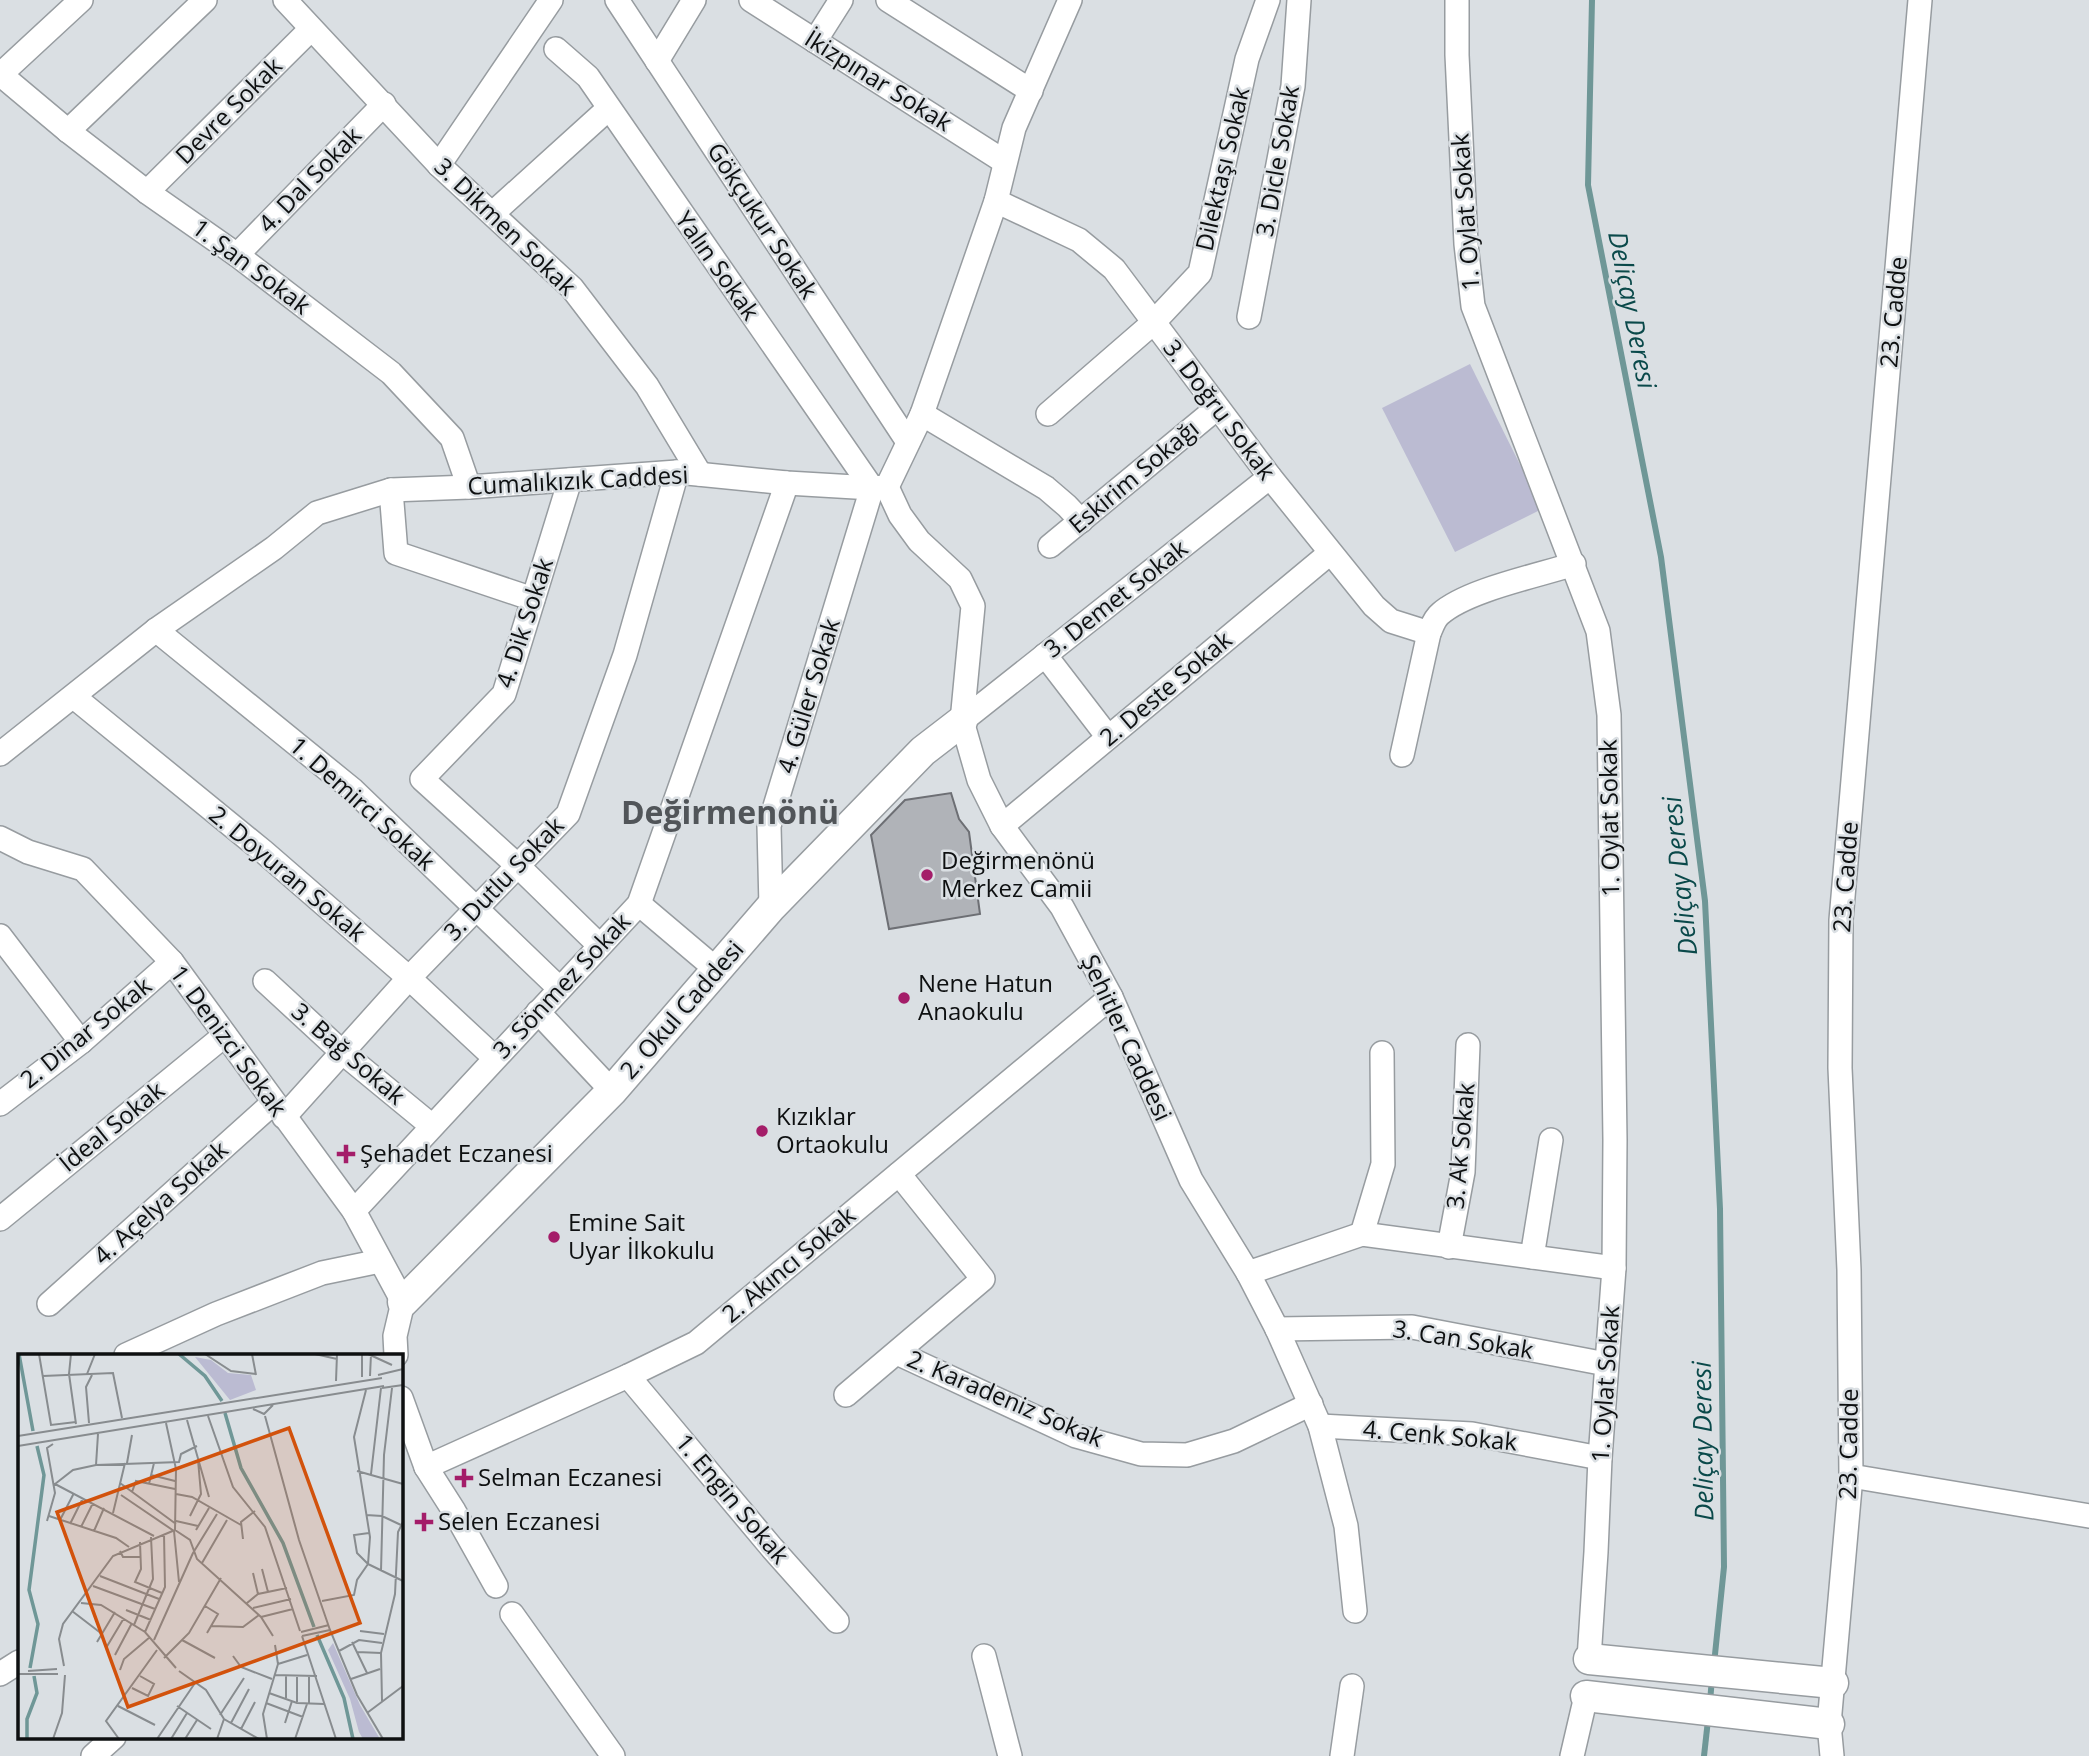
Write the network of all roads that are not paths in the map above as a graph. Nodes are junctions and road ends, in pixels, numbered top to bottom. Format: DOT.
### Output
graph roads {
  1 [pos="81,0"];
  2 [pos="205,0"];
  3 [pos="285,0"];
  4 [pos="551,0"];
  5 [pos="617,0"];
  6 [pos="694,0"];
  7 [pos="751,0"];
  8 [pos="841,0"];
  9 [pos="888,0"];
  10 [pos="1070,0"];
  11 [pos="1268,0"];
  12 [pos="1457,0"];
  13 [pos="1920,0"];
  14 [pos="1295,1"];
  15 [pos="311,29"];
  16 [pos="816,41"];
  17 [pos="556,49"];
  18 [pos="657,61"];
  19 [pos="0,74"];
  20 [pos="1031,91"];
  21 [pos="384,104"];
  22 [pos="608,109"];
  23 [pos="68,131"];
  24 [pos="1005,162"];
  25 [pos="439,165"];
  26 [pos="148,192"];
  27 [pos="996,201"];
  28 [pos="493,213"];
  29 [pos="236,255"];
  30 [pos="1249,317"];
  31 [pos="1153,323"];
  32 [pos="1217,408"];
  33 [pos="922,414"];
  34 [pos="1048,414"];
  35 [pos="908,442"];
  36 [pos="689,473"];
  37 [pos="1270,478"];
  38 [pos="570,480"];
  39 [pos="787,482"];
  40 [pos="468,487"];
  41 [pos="880,488"];
  42 [pos="391,490"];
  43 [pos="1081,521"];
  44 [pos="1050,546"];
  45 [pos="1330,552"];
  46 [pos="1574,565"];
  47 [pos="533,599"];
  48 [pos="156,630"];
  49 [pos="1429,633"];
  50 [pos="1045,655"];
  51 [pos="74,697"];
  52 [pos="962,721"];
  53 [pos="1108,737"];
  54 [pos="0,754"];
  55 [pos="1402,755"];
  56 [pos="1002,826"];
  57 [pos="0,838"];
  58 [pos="518,866"];
  59 [pos="639,904"];
  60 [pos="771,907"];
  61 [pos="475,908"];
  62 [pos="0,936"];
  63 [pos="599,945"];
  64 [pos="172,962"];
  65 [pos="717,970"];
  66 [pos="409,978"];
  67 [pos="265,981"];
  68 [pos="559,988"];
  69 [pos="1111,997"];
  70 [pos="538,1012"];
  71 [pos="225,1035"];
  72 [pos="81,1042"];
  73 [pos="1468,1045"];
  74 [pos="342,1052"];
  75 [pos="1382,1053"];
  76 [pos="495,1058"];
  77 [pos="612,1091"];
  78 [pos="2,1098"];
  79 [pos="279,1110"];
  80 [pos="432,1126"];
  81 [pos="1551,1140"];
  82 [pos="899,1174"];
  83 [pos="354,1211"];
  84 [pos="0,1219"];
  85 [pos="1362,1234"];
  86 [pos="1449,1247"];
  87 [pos="1532,1258"];
  88 [pos="380,1261"];
  89 [pos="1614,1268"];
  90 [pos="1248,1273"];
  91 [pos="403,1302"];
  92 [pos="49,1304"];
  93 [pos="1277,1329"];
  94 [pos="897,1353"];
  95 [pos="127,1354"];
  96 [pos="396,1354"];
  97 [pos="1606,1364"];
  98 [pos="628,1376"];
  99 [pos="846,1395"];
  100 [pos="402,1401"];
  101 [pos="1311,1404"];
  102 [pos="1320,1426"];
  103 [pos="1600,1458"];
  104 [pos="426,1467"];
  105 [pos="1851,1476"];
  106 [pos="2089,1516"];
  107 [pos="496,1586"];
  108 [pos="1355,1611"];
  109 [pos="512,1614"];
  110 [pos="837,1621"];
  111 [pos="984,1656"];
  112 [pos="1589,1659"];
  113 [pos="18,1663"];
  114 [pos="0,1674"];
  115 [pos="1833,1684"];
  116 [pos="1352,1686"];
  117 [pos="1586,1696"];
  118 [pos="1829,1724"];
  119 [pos="113,1738"];
  120 [pos="610,1755"];
  121 [pos="93,1756"];
  122 [pos="1010,1756"];
  123 [pos="1342,1756"];
  124 [pos="1572,1756"];
  125 [pos="1832,1756"];
  1 -- 19 [label="street"];
  2 -- 23 [label="street"];
  3 -- 15 [label="street, 3. Dikmen Sokak"];
  4 -- 25 [label="street"];
  5 -- 18 [label="street, Gökçukur Sokak"];
  6 -- 18 [label="street"];
  7 -- 16 [label="street, İkizpınar Sokak"];
  8 -- 16 [label="street"];
  9 -- 20 [label="street"];
  10 -- 20 [label="street"];
  11 -- 31 [label="street, Dilektaşı Sokak"];
  12 -- 46 [label="street, 1. Oylat Sokak"];
  13 -- 105 [label="street, 23. Cadde"];
  14 -- 30 [label="street, 3. Dicle Sokak"];
  15 -- 21 [label="street, 3. Dikmen Sokak"];
  15 -- 26 [label="street, Devre Sokak"];
  16 -- 24 [label="street, İkizpınar Sokak"];
  17 -- 22 [label="street, Yalın Sokak"];
  18 -- 35 [label="street, Gökçukur Sokak"];
  19 -- 23 [label="street, 1. Şan Sokak"];
  20 -- 24 [label="street"];
  21 -- 25 [label="street, 3. Dikmen Sokak"];
  21 -- 29 [label="street, 4. Dal Sokak"];
  22 -- 28 [label="street"];
  22 -- 41 [label="street, Yalın Sokak"];
  23 -- 26 [label="street, 1. Şan Sokak"];
  24 -- 27 [label="street"];
  25 -- 28 [label="street, 3. Dikmen Sokak"];
  26 -- 29 [label="street, 1. Şan Sokak"];
  27 -- 31 [label="street, 3. Doğru Sokak"];
  27 -- 33 [label="street"];
  28 -- 36 [label="street, 3. Dikmen Sokak"];
  29 -- 40 [label="street, 1. Şan Sokak"];
  31 -- 32 [label="street, 3. Doğru Sokak"];
  31 -- 34 [label="street, Dilektaşı Sokak"];
  32 -- 37 [label="street, 3. Doğru Sokak"];
  32 -- 43 [label="street, Eskirim Sokağı"];
  33 -- 35 [label="street"];
  33 -- 43 [label="street"];
  35 -- 41 [label="street"];
  36 -- 38 [label="street, Cumalıkızık Caddesi"];
  36 -- 39 [label="street, Cumalıkızık Caddesi"];
  36 -- 58 [label="street, 3. Dutlu Sokak"];
  37 -- 45 [label="street, 3. Doğru Sokak"];
  37 -- 50 [label="street, 3. Demet Sokak"];
  38 -- 40 [label="street, Cumalıkızık Caddesi"];
  38 -- 47 [label="street, 4. Dik Sokak"];
  39 -- 41 [label="street, Cumalıkızık Caddesi"];
  39 -- 59 [label="street, 3. Sönmez Sokak"];
  40 -- 42 [label="street, Cumalıkızık Caddesi"];
  41 -- 52 [label="street, Şehitler Caddesi"];
  41 -- 60 [label="street, 4. Güler Sokak"];
  42 -- 47 [label="street"];
  42 -- 48 [label="street, Cumalıkızık Caddesi"];
  43 -- 44 [label="street, Eskirim Sokağı"];
  45 -- 49 [label="street, 3. Doğru Sokak"];
  45 -- 53 [label="street, 2. Deste Sokak"];
  46 -- 49 [label="street"];
  46 -- 89 [label="street, 1. Oylat Sokak"];
  47 -- 58 [label="street, 4. Dik Sokak"];
  48 -- 51 [label="street, Cumalıkızık Caddesi"];
  48 -- 61 [label="street, 1. Demirci Sokak"];
  49 -- 55 [label="street"];
  50 -- 52 [label="street, 3. Demet Sokak"];
  50 -- 53 [label="street"];
  51 -- 54 [label="street, Cumalıkızık Caddesi"];
  51 -- 66 [label="street, 2. Doyuran Sokak"];
  52 -- 56 [label="street, Şehitler Caddesi"];
  52 -- 60 [label="main road, 2. Okul Caddesi"];
  53 -- 56 [label="street, 2. Deste Sokak"];
  56 -- 69 [label="street, Şehitler Caddesi"];
  57 -- 64 [label="street, 1. Denizci Sokak"];
  58 -- 61 [label="street, 3. Dutlu Sokak"];
  58 -- 63 [label="street"];
  59 -- 63 [label="street, 3. Sönmez Sokak"];
  59 -- 65 [label="street"];
  60 -- 65 [label="main road, 2. Okul Caddesi"];
  61 -- 66 [label="street, 3. Dutlu Sokak"];
  61 -- 68 [label="street, 1. Demirci Sokak"];
  62 -- 72 [label="street"];
  63 -- 68 [label="street, 3. Sönmez Sokak"];
  64 -- 71 [label="street, 1. Denizci Sokak"];
  64 -- 72 [label="street, 2. Dinar Sokak"];
  65 -- 77 [label="main road, 2. Okul Caddesi"];
  66 -- 74 [label="street, 3. Dutlu Sokak"];
  66 -- 76 [label="street, 2. Doyuran Sokak"];
  67 -- 74 [label="street, 3. Bağ Sokak"];
  68 -- 70 [label="street, 3. Sönmez Sokak"];
  69 -- 82 [label="street, 2. Akıncı Sokak"];
  69 -- 90 [label="street, Şehitler Caddesi"];
  70 -- 76 [label="street, 3. Sönmez Sokak"];
  70 -- 77 [label="street"];
  71 -- 79 [label="street, 1. Denizci Sokak"];
  71 -- 84 [label="street, İdeal Sokak"];
  72 -- 78 [label="street, 2. Dinar Sokak"];
  73 -- 86 [label="street, 3. Ak Sokak"];
  74 -- 79 [label="street, 3. Dutlu Sokak"];
  74 -- 80 [label="street, 3. Bağ Sokak"];
  75 -- 85 [label="street"];
  76 -- 80 [label="street, 3. Sönmez Sokak"];
  77 -- 91 [label="main road, 2. Okul Caddesi"];
  79 -- 83 [label="street, 1. Denizci Sokak"];
  79 -- 92 [label="street, 4. Açelya Sokak"];
  80 -- 83 [label="street, 3. Sönmez Sokak"];
  81 -- 87 [label="street"];
  82 -- 94 [label="street"];
  82 -- 98 [label="street, 2. Akıncı Sokak"];
  83 -- 88 [label="street, 1. Denizci Sokak"];
  85 -- 86 [label="street"];
  85 -- 90 [label="street"];
  86 -- 87 [label="street"];
  87 -- 89 [label="street"];
  88 -- 91 [label="street, 1. Denizci Sokak"];
  88 -- 95 [label="street"];
  89 -- 97 [label="street, 1. Oylat Sokak"];
  90 -- 93 [label="street, Şehitler Caddesi"];
  91 -- 96 [label="street"];
  93 -- 97 [label="street, 3. Can Sokak"];
  93 -- 101 [label="street, Şehitler Caddesi"];
  94 -- 99 [label="street"];
  94 -- 101 [label="street, 2. Karadeniz Sokak"];
  97 -- 103 [label="street, 1. Oylat Sokak"];
  98 -- 104 [label="street, 2. Akıncı Sokak"];
  98 -- 110 [label="street, 1. Engin Sokak"];
  100 -- 104 [label="street"];
  101 -- 102 [label="street, Şehitler Caddesi"];
  102 -- 103 [label="street, 4. Cenk Sokak"];
  102 -- 108 [label="street, Şehitler Caddesi"];
  103 -- 112 [label="street, 1. Oylat Sokak"];
  104 -- 107 [label="street"];
  105 -- 106 [label="street"];
  105 -- 115 [label="street, 23. Cadde"];
  109 -- 120 [label="street"];
  111 -- 122 [label="street"];
  112 -- 115 [label="main road"];
  113 -- 114 [label="street"];
  115 -- 118 [label="street, 23. Cadde"];
  116 -- 123 [label="street"];
  117 -- 118 [label="main road"];
  117 -- 124 [label="street"];
  118 -- 125 [label="street, 23. Cadde"];
  119 -- 121 [label="street"];
}
